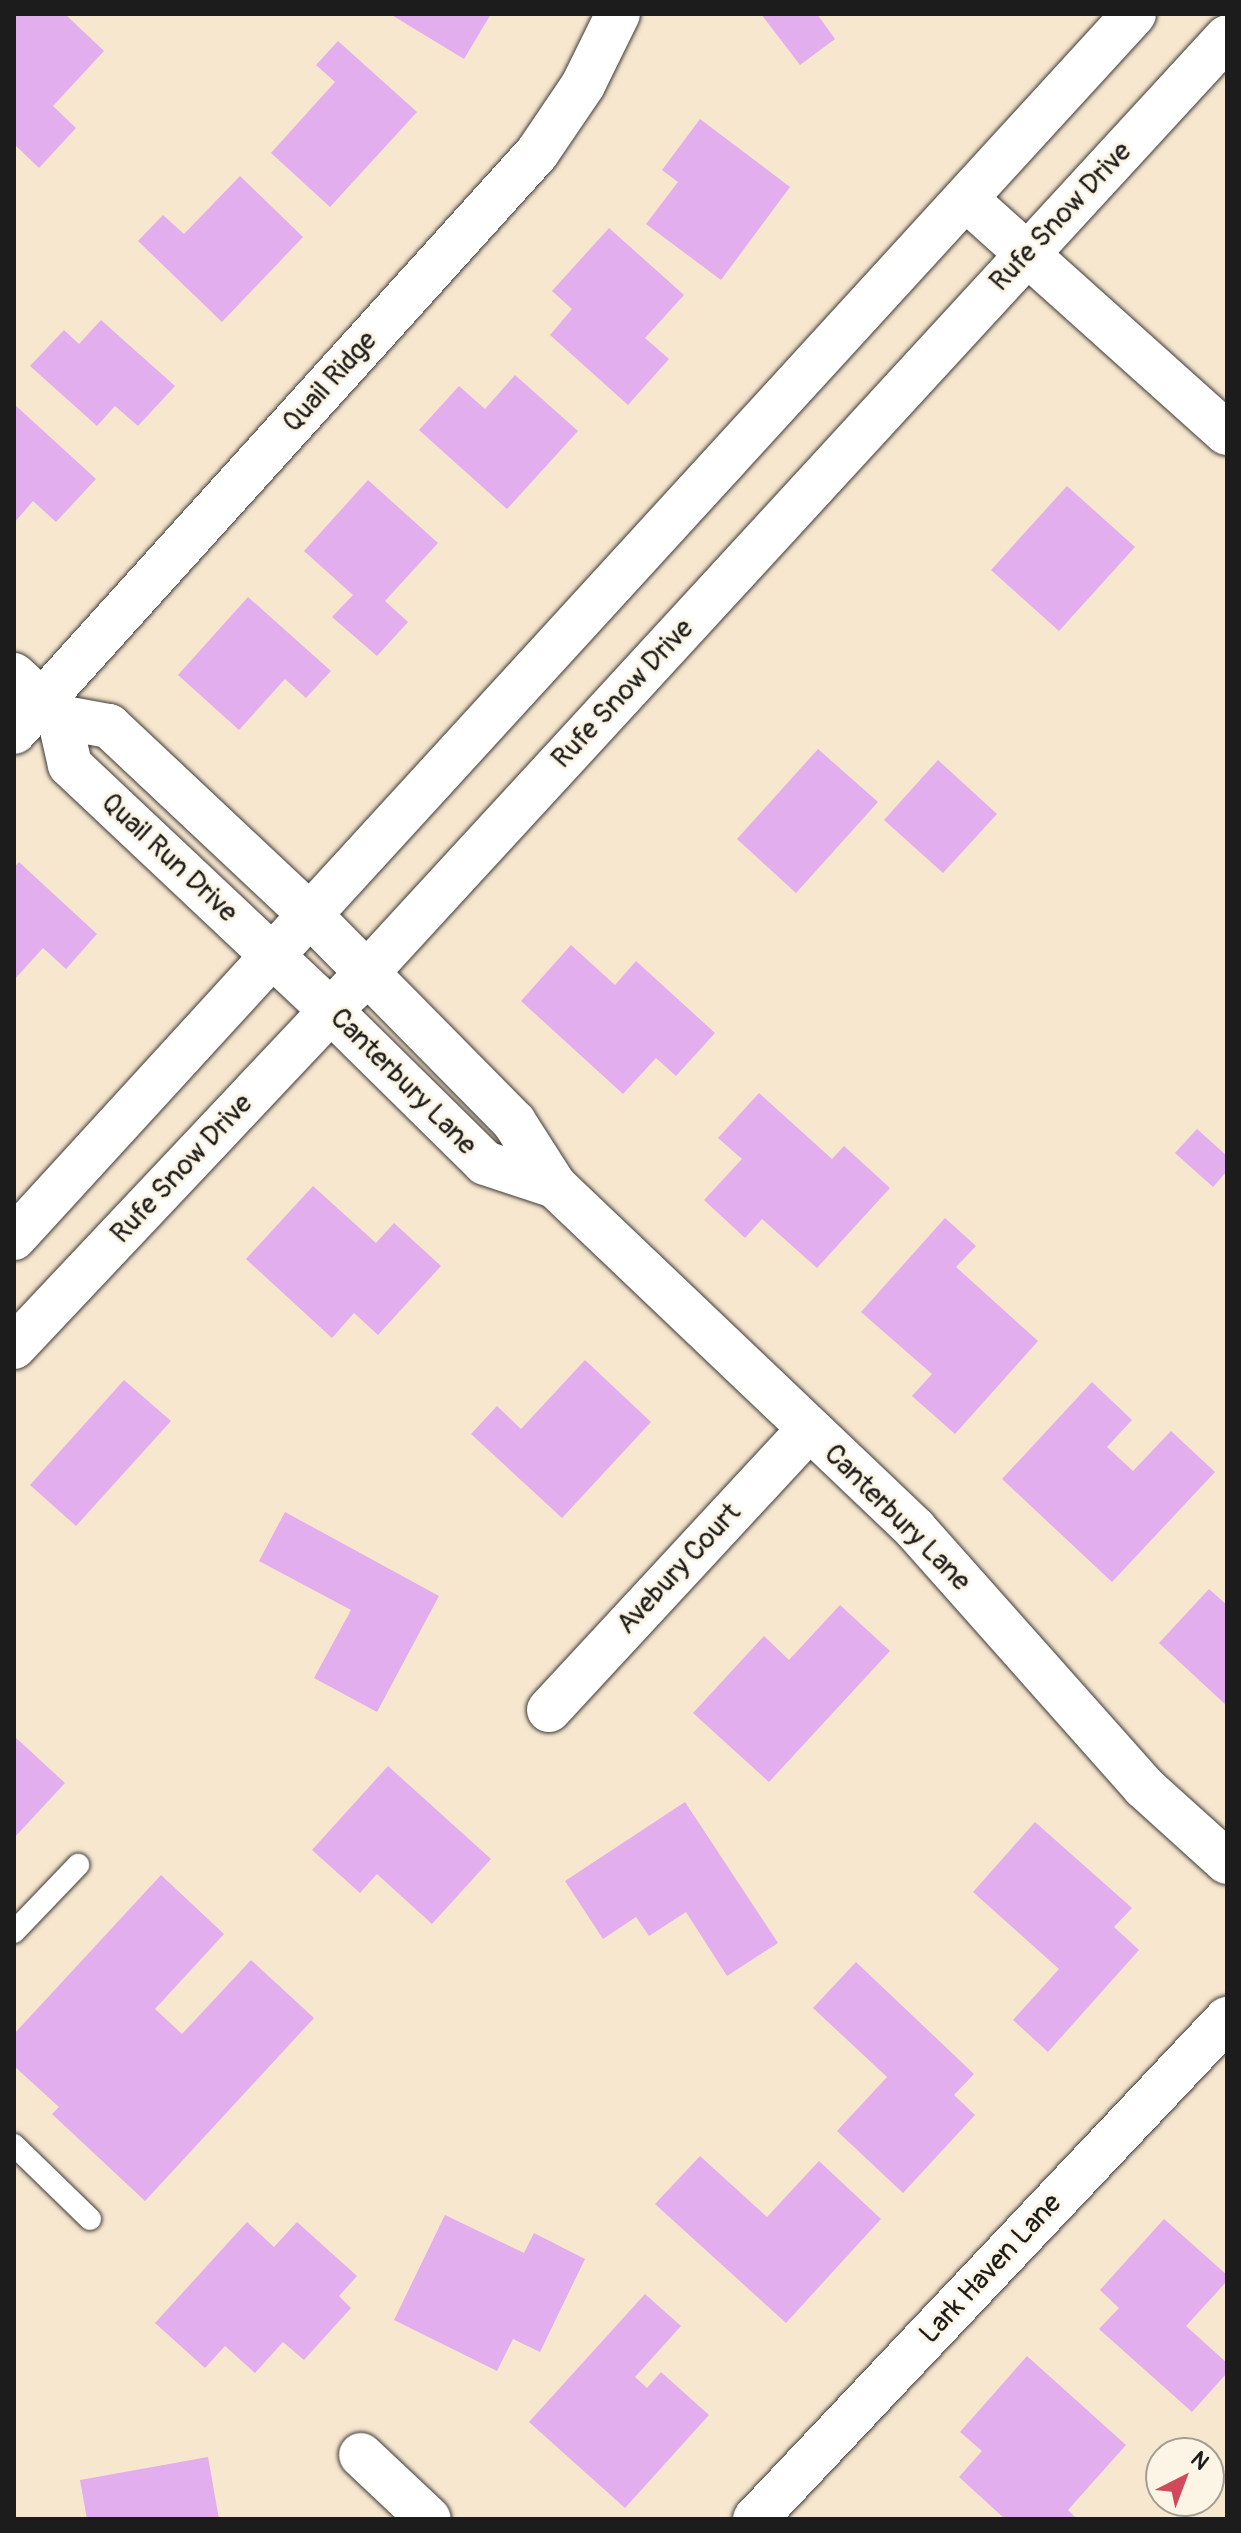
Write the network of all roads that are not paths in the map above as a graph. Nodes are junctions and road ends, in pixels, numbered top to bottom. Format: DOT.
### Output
graph roads {
  1 [pos="618,14"];
  2 [pos="1134,14"];
  3 [pos="1227,37"];
  4 [pos="967,200"];
  5 [pos="1028,253"];
  6 [pos="1227,433"];
  7 [pos="32,706"];
  8 [pos="310,915"];
  9 [pos="354,959"];
  10 [pos="303,984"];
  11 [pos="555,1186"];
  12 [pos="14,1238"];
  13 [pos="14,1347"];
  14 [pos="809,1429"];
  15 [pos="549,1710"];
  16 [pos="1227,1862"];
  17 [pos="78,1865"];
  18 [pos="14,1932"];
  19 [pos="1227,2019"];
  20 [pos="14,2145"];
  21 [pos="90,2219"];
  22 [pos="361,2455"];
  23 [pos="429,2519"];
  24 [pos="755,2519"];
  1 -- 7 [label="street, Quail Ridge"];
  2 -- 4 [label="street, Rufe Snow Drive"];
  3 -- 5 [label="street, Rufe Snow Drive"];
  4 -- 5 [label="street"];
  4 -- 8 [label="street, Rufe Snow Drive"];
  5 -- 6 [label="street"];
  5 -- 9 [label="street, Rufe Snow Drive"];
  7 -- 8 [label="street, Quail Run Drive"];
  7 -- 10 [label="street, Quail Run Drive"];
  8 -- 9 [label="street, Quail Run Drive"];
  8 -- 10 [label="street, Rufe Snow Drive"];
  9 -- 10 [label="street, Rufe Snow Drive"];
  9 -- 11 [label="street, Canterbury Lane"];
  10 -- 11 [label="street, Canterbury Lane"];
  10 -- 12 [label="street, Rufe Snow Drive"];
  10 -- 13 [label="street, Rufe Snow Drive"];
  11 -- 14 [label="street, Canterbury Lane"];
  14 -- 15 [label="street, Avebury Court"];
  14 -- 16 [label="street, Canterbury Lane"];
  17 -- 18 [label="lane"];
  19 -- 24 [label="street, Lark Haven Lane"];
  20 -- 21 [label="lane"];
  22 -- 23 [label="street"];
}
